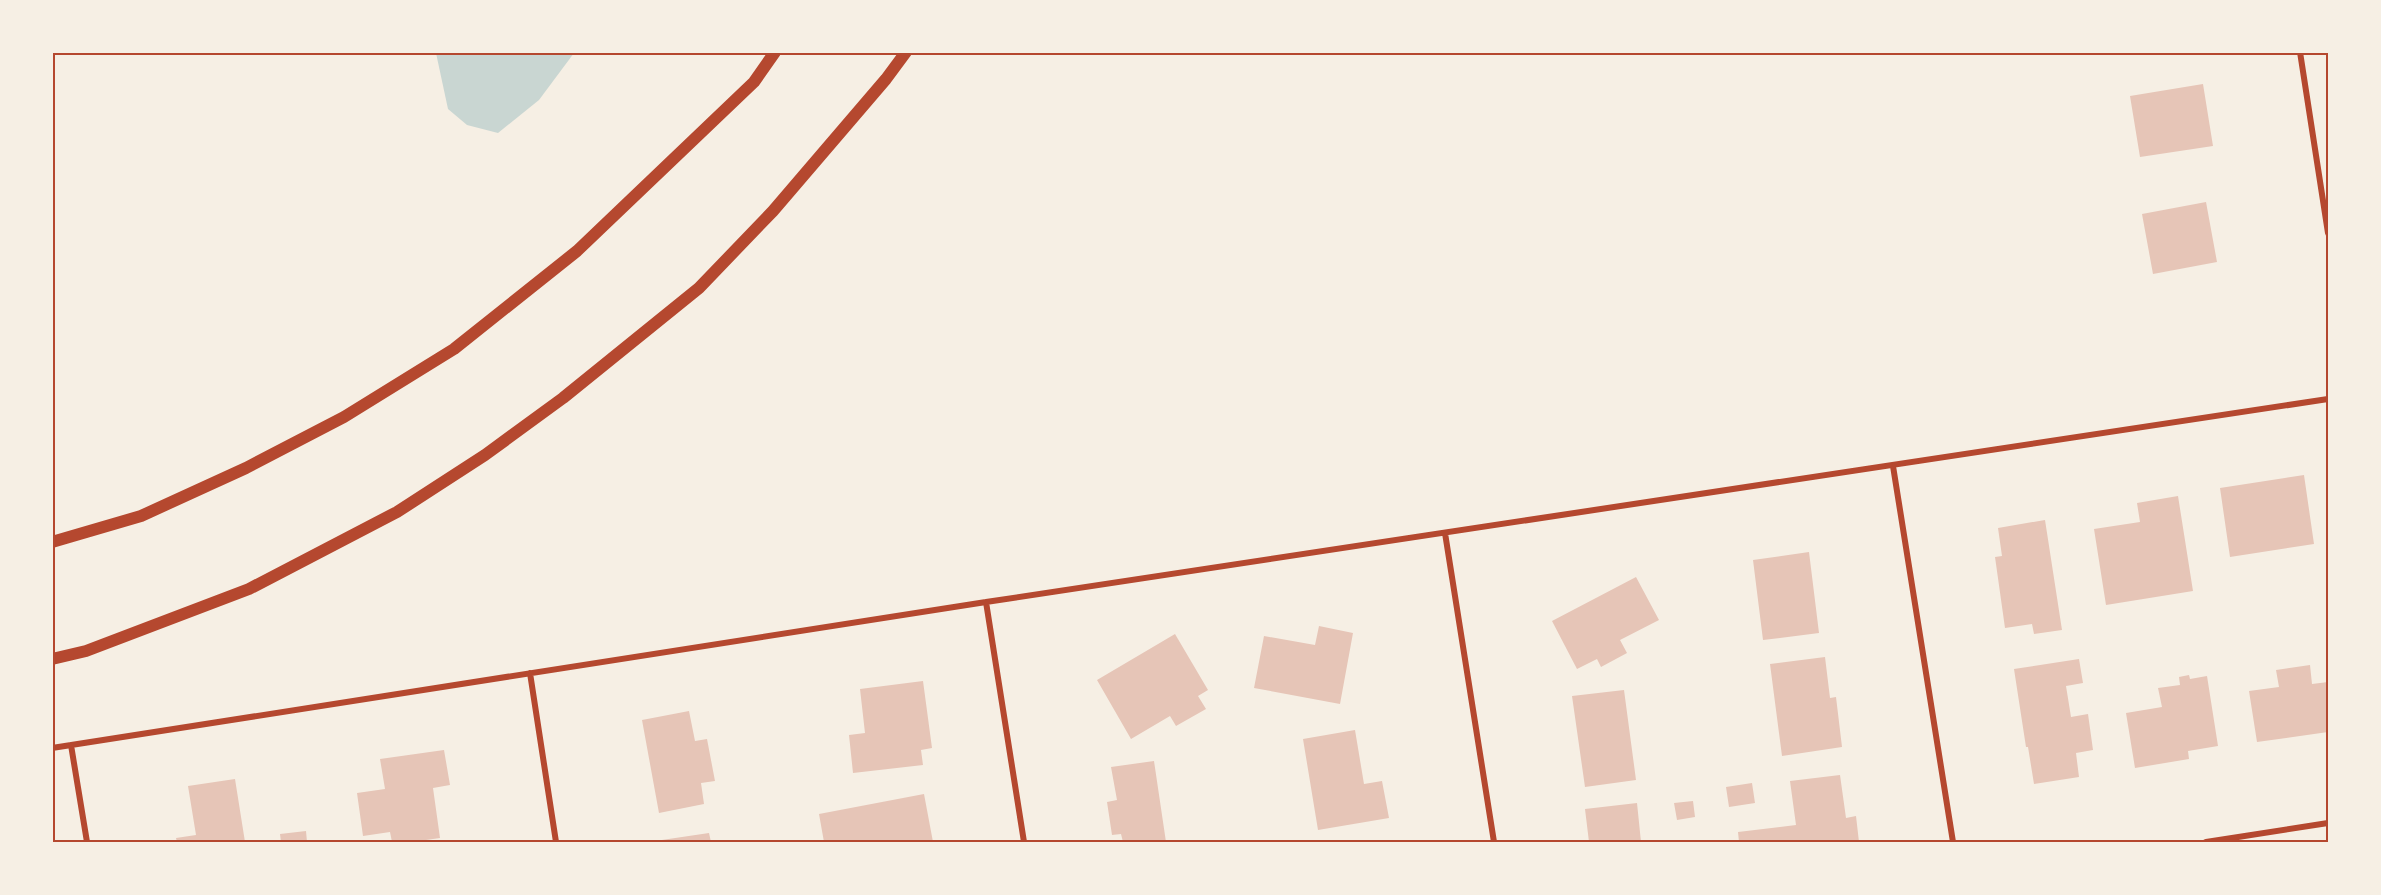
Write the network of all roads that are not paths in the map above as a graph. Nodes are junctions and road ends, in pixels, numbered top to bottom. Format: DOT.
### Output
graph roads {
  1 [pos="775,52"];
  2 [pos="906,52"];
  3 [pos="2300,52"];
  4 [pos="2328,233"];
  5 [pos="2328,399"];
  6 [pos="1893,465"];
  7 [pos="1445,533"];
  8 [pos="52,542"];
  9 [pos="986,602"];
  10 [pos="52,659"];
  11 [pos="530,673"];
  12 [pos="71,745"];
  13 [pos="52,748"];
  14 [pos="2328,823"];
  15 [pos="87,843"];
  16 [pos="556,843"];
  17 [pos="1024,843"];
  18 [pos="1494,843"];
  19 [pos="1953,843"];
  20 [pos="2206,843"];
  1 -- 8 [label="main road"];
  2 -- 10 [label="main road"];
  3 -- 4 [label="street"];
  5 -- 6 [label="street"];
  6 -- 7 [label="street"];
  6 -- 19 [label="street"];
  7 -- 9 [label="street"];
  7 -- 18 [label="street"];
  9 -- 11 [label="street"];
  9 -- 17 [label="street"];
  11 -- 12 [label="street"];
  11 -- 16 [label="street"];
  12 -- 13 [label="street"];
  12 -- 15 [label="street"];
  14 -- 20 [label="street"];
}
